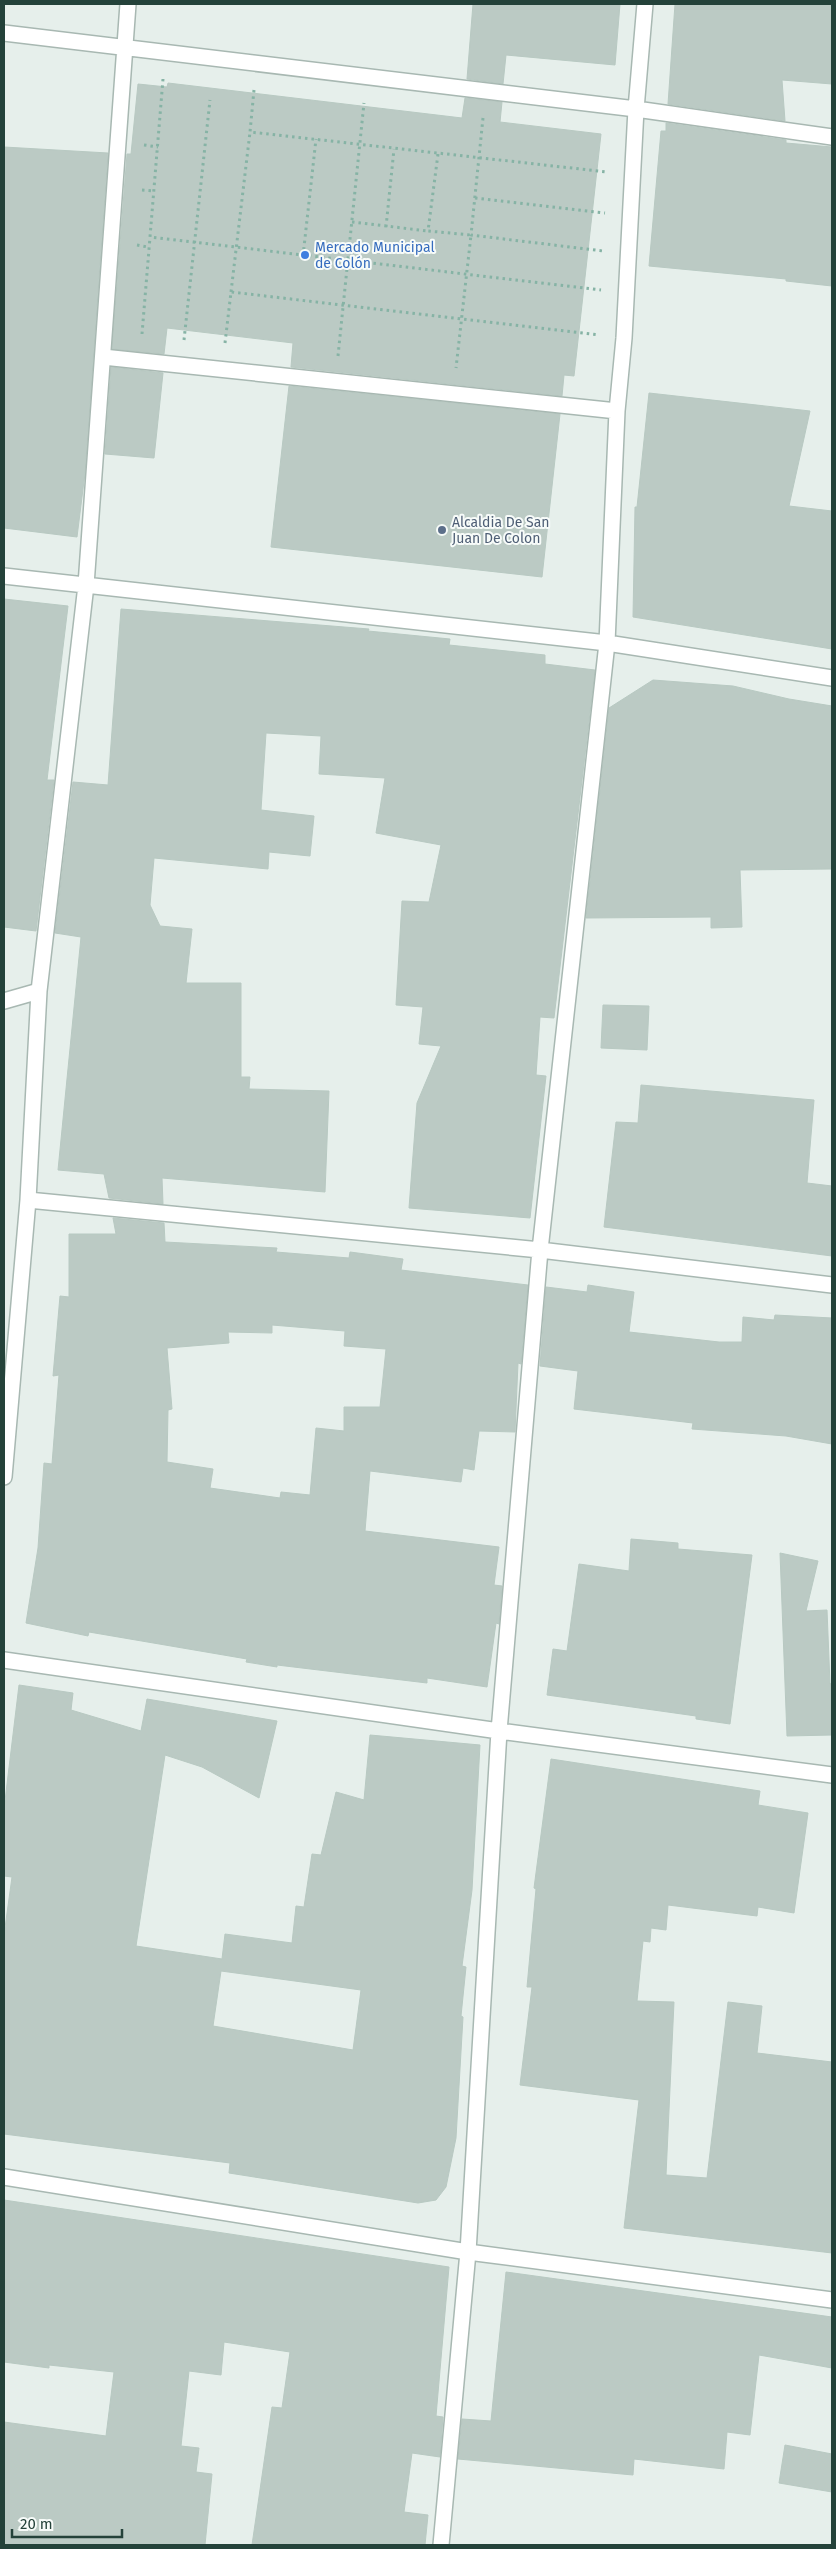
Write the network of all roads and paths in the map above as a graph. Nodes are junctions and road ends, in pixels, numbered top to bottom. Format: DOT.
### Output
graph roads {
  1 [pos="128,4"];
  2 [pos="645,4"];
  3 [pos="4,33"];
  4 [pos="126,47"];
  5 [pos="166,52"];
  6 [pos="258,64"];
  7 [pos="366,77"];
  8 [pos="486,92"];
  9 [pos="210,100"];
  10 [pos="636,109"];
  11 [pos="250,132"];
  12 [pos="832,137"];
  13 [pos="316,139"];
  14 [pos="360,144"];
  15 [pos="394,149"];
  16 [pos="438,154"];
  17 [pos="480,158"];
  18 [pos="633,175"];
  19 [pos="475,198"];
  20 [pos="631,216"];
  21 [pos="351,222"];
  22 [pos="386,227"];
  23 [pos="428,231"];
  24 [pos="471,236"];
  25 [pos="150,237"];
  26 [pos="194,243"];
  27 [pos="236,248"];
  28 [pos="628,254"];
  29 [pos="303,256"];
  30 [pos="347,261"];
  31 [pos="468,276"];
  32 [pos="231,292"];
  33 [pos="626,293"];
  34 [pos="342,304"];
  35 [pos="463,319"];
  36 [pos="624,338"];
  37 [pos="103,357"];
  38 [pos="140,361"];
  39 [pos="181,366"];
  40 [pos="222,369"];
  41 [pos="335,381"];
  42 [pos="453,394"];
  43 [pos="617,411"];
  44 [pos="4,576"];
  45 [pos="86,585"];
  46 [pos="608,643"];
  47 [pos="832,678"];
  48 [pos="39,991"];
  49 [pos="4,1002"];
  50 [pos="28,1200"];
  51 [pos="540,1250"];
  52 [pos="832,1285"];
  53 [pos="4,1477"];
  54 [pos="4,1660"];
  55 [pos="499,1731"];
  56 [pos="832,1774"];
  57 [pos="4,2177"];
  58 [pos="468,2252"];
  59 [pos="832,2300"];
  60 [pos="441,2545"];
  1 -- 4 [label="street"];
  2 -- 10 [label="street"];
  3 -- 4 [label="street"];
  4 -- 5 [label="street"];
  4 -- 37 [label="street"];
  5 -- 6 [label="street"];
  5 -- 25 [label="path"];
  6 -- 7 [label="street"];
  6 -- 11 [label="path"];
  7 -- 8 [label="street"];
  7 -- 14 [label="path"];
  8 -- 10 [label="street"];
  8 -- 17 [label="path"];
  9 -- 26 [label="path"];
  10 -- 12 [label="street"];
  10 -- 18 [label="street"];
  11 -- 13 [label="path"];
  11 -- 27 [label="path"];
  13 -- 14 [label="path"];
  13 -- 29 [label="path"];
  14 -- 15 [label="path"];
  14 -- 21 [label="path"];
  15 -- 16 [label="path"];
  15 -- 22 [label="path"];
  16 -- 17 [label="path"];
  16 -- 23 [label="path"];
  17 -- 18 [label="path"];
  17 -- 19 [label="path"];
  18 -- 20 [label="street"];
  19 -- 20 [label="path"];
  19 -- 24 [label="path"];
  20 -- 28 [label="street"];
  21 -- 22 [label="path"];
  21 -- 30 [label="path"];
  22 -- 23 [label="path"];
  23 -- 24 [label="path"];
  24 -- 28 [label="path"];
  24 -- 31 [label="path"];
  25 -- 26 [label="path"];
  25 -- 38 [label="path"];
  26 -- 27 [label="path"];
  26 -- 39 [label="path"];
  27 -- 29 [label="path"];
  27 -- 32 [label="path"];
  28 -- 33 [label="street"];
  29 -- 30 [label="path"];
  30 -- 31 [label="path"];
  30 -- 34 [label="path"];
  31 -- 33 [label="path"];
  31 -- 35 [label="path"];
  32 -- 34 [label="path"];
  32 -- 40 [label="path"];
  33 -- 36 [label="street"];
  34 -- 35 [label="path"];
  34 -- 41 [label="path"];
  35 -- 36 [label="path"];
  35 -- 42 [label="path"];
  36 -- 43 [label="street"];
  37 -- 38 [label="street"];
  37 -- 45 [label="street"];
  38 -- 39 [label="street"];
  39 -- 40 [label="street"];
  40 -- 41 [label="street"];
  41 -- 42 [label="street"];
  42 -- 43 [label="street"];
  43 -- 46 [label="street"];
  44 -- 45 [label="street"];
  45 -- 46 [label="street"];
  45 -- 48 [label="street"];
  46 -- 47 [label="street"];
  46 -- 51 [label="street"];
  48 -- 49 [label="street"];
  48 -- 50 [label="street"];
  50 -- 51 [label="street"];
  50 -- 53 [label="street"];
  51 -- 52 [label="street"];
  51 -- 55 [label="street"];
  54 -- 55 [label="street"];
  55 -- 56 [label="street"];
  55 -- 58 [label="street"];
  57 -- 58 [label="street"];
  58 -- 59 [label="street"];
  58 -- 60 [label="street"];
}
